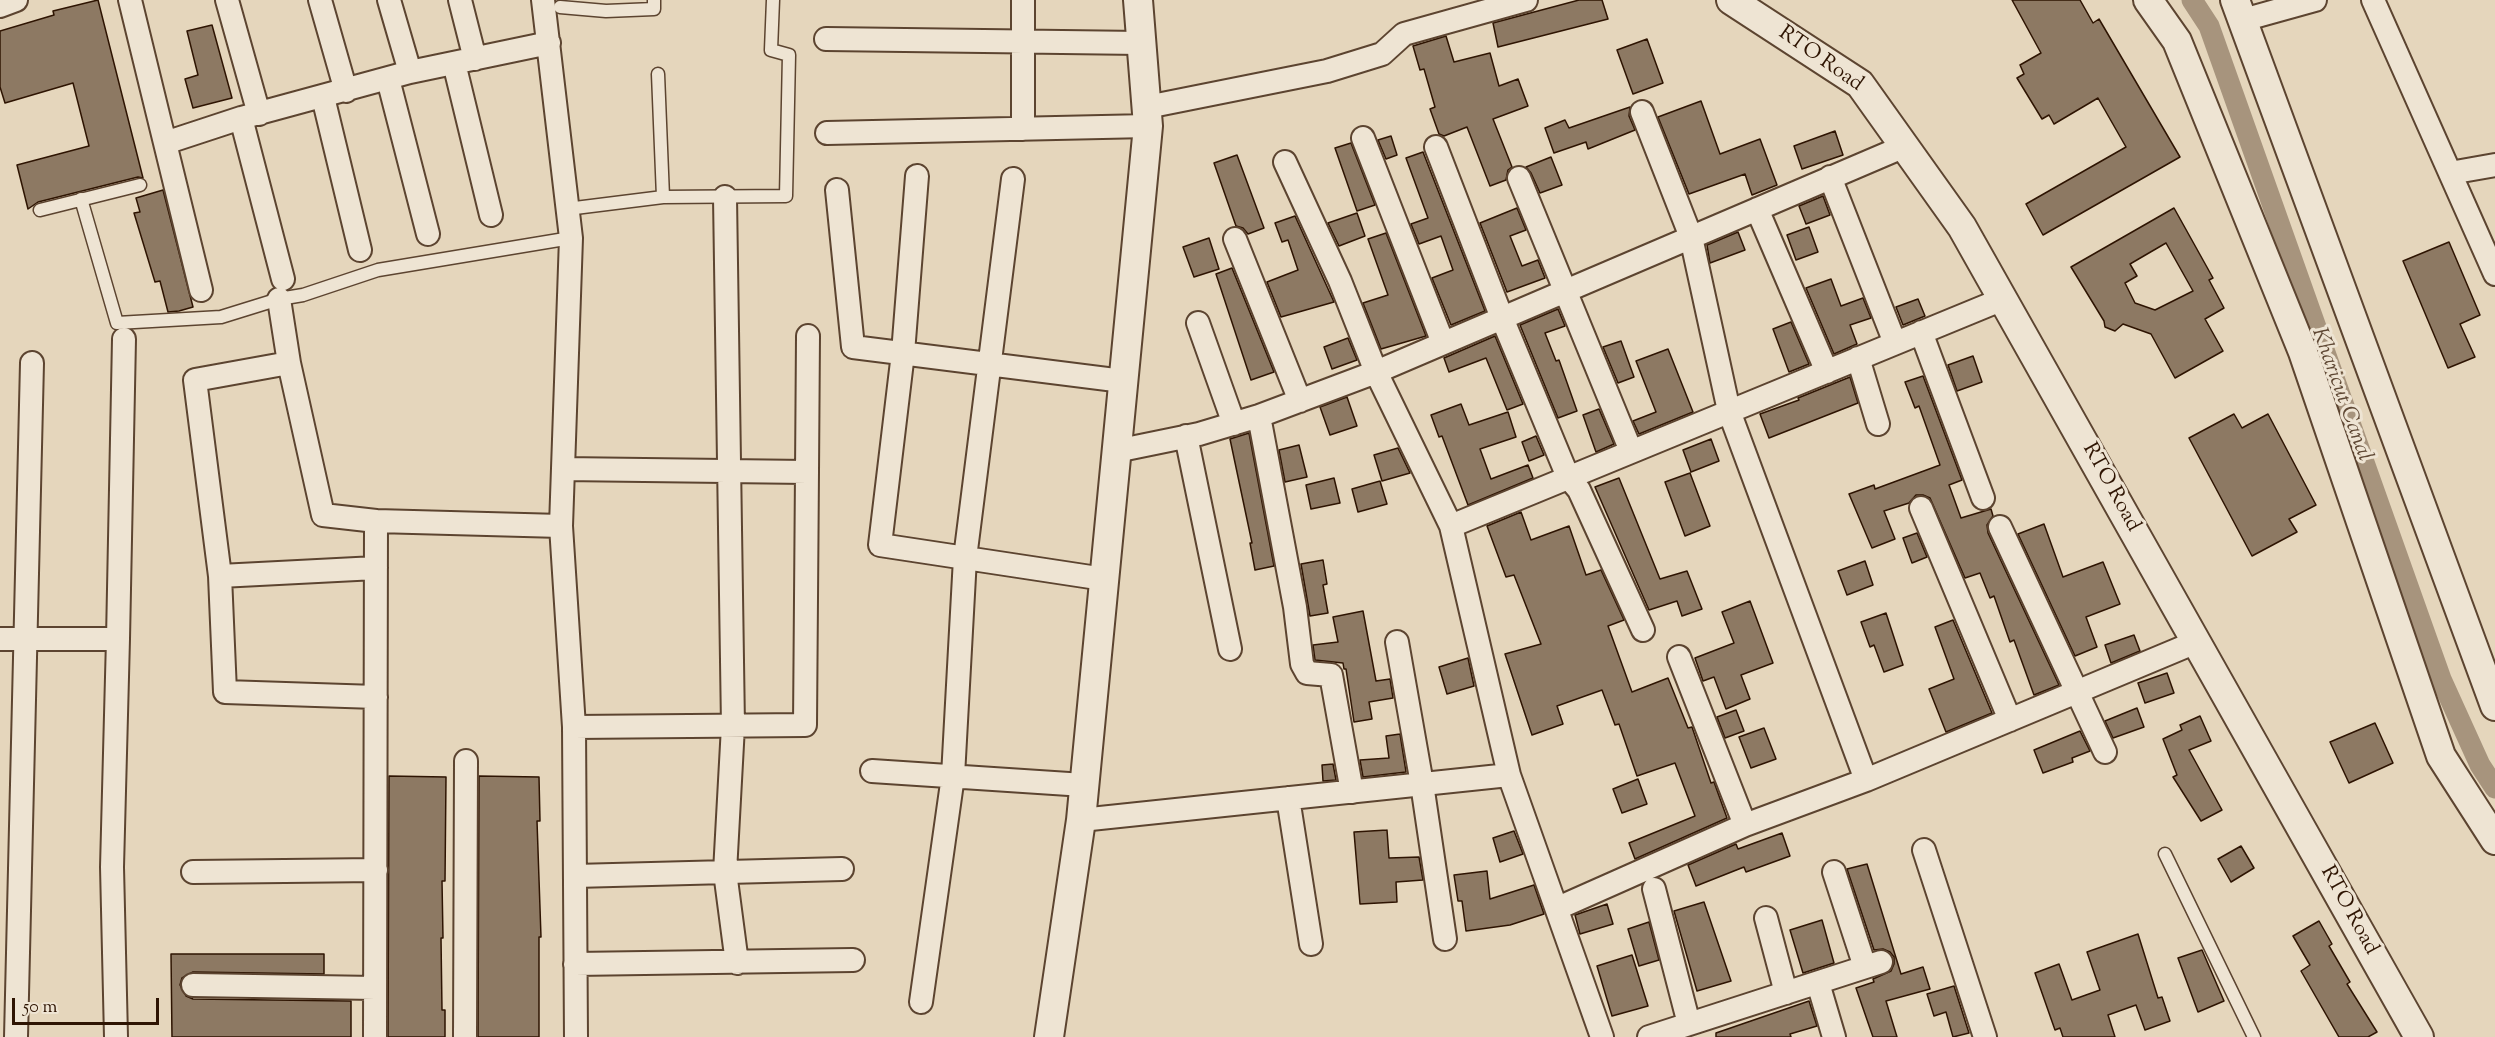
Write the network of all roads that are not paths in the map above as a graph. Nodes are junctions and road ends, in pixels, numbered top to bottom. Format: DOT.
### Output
graph roads {
  1 [pos="16,0"];
  2 [pos="130,0"];
  3 [pos="227,0"];
  4 [pos="320,0"];
  5 [pos="389,0"];
  6 [pos="460,0"];
  7 [pos="654,0"];
  8 [pos="773,0"];
  9 [pos="1023,0"];
  10 [pos="1138,0"];
  11 [pos="1526,0"];
  12 [pos="1731,0"];
  13 [pos="2148,0"];
  14 [pos="2315,0"];
  15 [pos="2373,0"];
  16 [pos="552,4"];
  17 [pos="0,6"];
  18 [pos="2239,10"];
  19 [pos="825,39"];
  20 [pos="1023,41"];
  21 [pos="549,43"];
  22 [pos="1141,43"];
  23 [pos="465,61"];
  24 [pos="410,72"];
  25 [pos="658,74"];
  26 [pos="388,79"];
  27 [pos="346,91"];
  28 [pos="323,97"];
  29 [pos="1642,112"];
  30 [pos="250,116"];
  31 [pos="1147,117"];
  32 [pos="1023,129"];
  33 [pos="827,133"];
  34 [pos="1363,138"];
  35 [pos="165,143"];
  36 [pos="1905,146"];
  37 [pos="1436,147"];
  38 [pos="1285,162"];
  39 [pos="2495,165"];
  40 [pos="2450,173"];
  41 [pos="917,176"];
  42 [pos="1830,177"];
  43 [pos="1519,178"];
  44 [pos="1013,179"];
  45 [pos="140,185"];
  46 [pos="837,190"];
  47 [pos="663,197"];
  48 [pos="725,197"];
  49 [pos="81,199"];
  50 [pos="567,209"];
  51 [pos="1757,209"];
  52 [pos="40,210"];
  53 [pos="491,215"];
  54 [pos="428,234"];
  55 [pos="1691,237"];
  56 [pos="571,238"];
  57 [pos="1236,239"];
  58 [pos="360,250"];
  59 [pos="2495,274"];
  60 [pos="281,289"];
  61 [pos="201,290"];
  62 [pos="1565,291"];
  63 [pos="2003,299"];
  64 [pos="1502,318"];
  65 [pos="1197,323"];
  66 [pos="1921,332"];
  67 [pos="808,336"];
  68 [pos="124,339"];
  69 [pos="1443,343"];
  70 [pos="1895,343"];
  71 [pos="903,353"];
  72 [pos="1858,358"];
  73 [pos="32,363"];
  74 [pos="289,363"];
  75 [pos="991,364"];
  76 [pos="1376,372"];
  77 [pos="1827,372"];
  78 [pos="1123,381"];
  79 [pos="1300,400"];
  80 [pos="1729,411"];
  81 [pos="1259,416"];
  82 [pos="1233,424"];
  83 [pos="1878,424"];
  84 [pos="1186,436"];
  85 [pos="1116,451"];
  86 [pos="1631,451"];
  87 [pos="562,470"];
  88 [pos="728,471"];
  89 [pos="807,471"];
  90 [pos="1568,477"];
  91 [pos="1983,498"];
  92 [pos="1921,508"];
  93 [pos="376,521"];
  94 [pos="561,526"];
  95 [pos="1450,526"];
  96 [pos="2000,527"];
  97 [pos="965,558"];
  98 [pos="376,568"];
  99 [pos="220,576"];
  100 [pos="1104,579"];
  101 [pos="1643,630"];
  102 [pos="0,639"];
  103 [pos="27,639"];
  104 [pos="118,639"];
  105 [pos="1397,642"];
  106 [pos="2196,642"];
  107 [pos="1230,649"];
  108 [pos="1679,657"];
  109 [pos="2077,692"];
  110 [pos="376,697"];
  111 [pos="2495,706"];
  112 [pos="2010,720"];
  113 [pos="733,726"];
  114 [pos="574,727"];
  115 [pos="2104,752"];
  116 [pos="466,761"];
  117 [pos="872,771"];
  118 [pos="1509,775"];
  119 [pos="952,776"];
  120 [pos="1866,780"];
  121 [pos="1422,784"];
  122 [pos="1084,785"];
  123 [pos="1352,792"];
  124 [pos="1288,798"];
  125 [pos="1081,820"];
  126 [pos="1745,825"];
  127 [pos="2495,840"];
  128 [pos="1924,850"];
  129 [pos="2165,854"];
  130 [pos="842,869"];
  131 [pos="376,870"];
  132 [pos="193,872"];
  133 [pos="725,872"];
  134 [pos="1834,872"];
  135 [pos="575,876"];
  136 [pos="1654,889"];
  137 [pos="1558,908"];
  138 [pos="1766,918"];
  139 [pos="1445,939"];
  140 [pos="1311,944"];
  141 [pos="853,960"];
  142 [pos="737,963"];
  143 [pos="575,964"];
  144 [pos="1818,983"];
  145 [pos="193,985"];
  146 [pos="375,988"];
  147 [pos="1786,993"];
  148 [pos="921,1002"];
  149 [pos="1689,1024"];
  150 [pos="16,1037"];
  151 [pos="116,1037"];
  152 [pos="375,1037"];
  153 [pos="465,1037"];
  154 [pos="576,1037"];
  155 [pos="1049,1037"];
  156 [pos="1602,1037"];
  157 [pos="1649,1037"];
  158 [pos="1834,1037"];
  159 [pos="1985,1037"];
  160 [pos="2254,1037"];
  161 [pos="2419,1037"];
  1 -- 17 [label="street"];
  2 -- 35 [label="street"];
  3 -- 30 [label="street"];
  4 -- 27 [label="street"];
  5 -- 24 [label="street"];
  6 -- 23 [label="street"];
  7 -- 16 [label="lane"];
  8 -- 48 [label="lane"];
  9 -- 20 [label="street"];
  10 -- 22 [label="street"];
  11 -- 31 [label="street"];
  12 -- 36 [label="street, RTO Road"];
  13 -- 127 [label="street"];
  14 -- 18 [label="street"];
  15 -- 40 [label="street"];
  16 -- 21 [label="street"];
  18 -- 111 [label="street"];
  19 -- 20 [label="street"];
  20 -- 22 [label="street"];
  20 -- 32 [label="street"];
  21 -- 23 [label="street"];
  21 -- 50 [label="street"];
  22 -- 31 [label="street"];
  23 -- 24 [label="street"];
  23 -- 53 [label="street"];
  24 -- 26 [label="street"];
  25 -- 47 [label="lane"];
  26 -- 27 [label="street"];
  26 -- 54 [label="street"];
  27 -- 28 [label="street"];
  28 -- 30 [label="street"];
  28 -- 58 [label="street"];
  29 -- 55 [label="street"];
  30 -- 35 [label="street"];
  30 -- 60 [label="street"];
  31 -- 32 [label="street"];
  31 -- 78 [label="street"];
  32 -- 33 [label="street"];
  34 -- 69 [label="street"];
  35 -- 61 [label="street"];
  36 -- 42 [label="street"];
  36 -- 63 [label="street, RTO Road"];
  37 -- 64 [label="street"];
  38 -- 76 [label="street"];
  39 -- 40 [label="street"];
  40 -- 59 [label="street"];
  41 -- 71 [label="street"];
  42 -- 51 [label="street"];
  42 -- 70 [label="street"];
  43 -- 62 [label="street"];
  44 -- 75 [label="street"];
  45 -- 49 [label="lane"];
  46 -- 71 [label="street"];
  47 -- 48 [label="lane"];
  47 -- 50 [label="lane"];
  48 -- 88 [label="street"];
  49 -- 52 [label="lane"];
  49 -- 60 [label="lane"];
  50 -- 56 [label="street"];
  51 -- 55 [label="street"];
  51 -- 77 [label="street"];
  55 -- 62 [label="street"];
  55 -- 80 [label="street"];
  56 -- 60 [label="lane"];
  56 -- 87 [label="street"];
  57 -- 79 [label="street"];
  60 -- 74 [label="street"];
  62 -- 64 [label="street"];
  62 -- 86 [label="street"];
  63 -- 66 [label="street"];
  63 -- 106 [label="street, RTO Road"];
  64 -- 69 [label="street"];
  64 -- 90 [label="street"];
  65 -- 82 [label="street"];
  66 -- 70 [label="street"];
  66 -- 91 [label="street"];
  67 -- 89 [label="street"];
  68 -- 104 [label="street"];
  69 -- 76 [label="street"];
  70 -- 72 [label="street"];
  71 -- 75 [label="street"];
  71 -- 97 [label="street"];
  72 -- 77 [label="street"];
  72 -- 83 [label="street"];
  73 -- 103 [label="street"];
  74 -- 93 [label="street"];
  74 -- 99 [label="street"];
  75 -- 78 [label="street"];
  75 -- 97 [label="street"];
  76 -- 79 [label="street"];
  76 -- 95 [label="street"];
  77 -- 80 [label="street"];
  78 -- 85 [label="street"];
  79 -- 81 [label="street"];
  80 -- 86 [label="street"];
  80 -- 120 [label="street"];
  81 -- 82 [label="street"];
  81 -- 123 [label="street"];
  82 -- 84 [label="street"];
  84 -- 85 [label="street"];
  84 -- 107 [label="street"];
  85 -- 100 [label="street"];
  86 -- 90 [label="street"];
  87 -- 88 [label="street"];
  87 -- 94 [label="street"];
  88 -- 89 [label="street"];
  88 -- 113 [label="street"];
  89 -- 113 [label="street"];
  90 -- 95 [label="street"];
  90 -- 101 [label="street"];
  92 -- 112 [label="street"];
  93 -- 94 [label="street"];
  93 -- 98 [label="street"];
  94 -- 114 [label="street"];
  95 -- 118 [label="street"];
  96 -- 109 [label="street"];
  97 -- 100 [label="street"];
  97 -- 119 [label="street"];
  98 -- 99 [label="street"];
  98 -- 110 [label="street"];
  99 -- 110 [label="street"];
  100 -- 122 [label="street"];
  102 -- 103 [label="street"];
  103 -- 104 [label="street"];
  103 -- 150 [label="street"];
  104 -- 151 [label="street"];
  105 -- 121 [label="street"];
  106 -- 109 [label="street"];
  106 -- 161 [label="street, RTO Road"];
  108 -- 126 [label="street"];
  109 -- 112 [label="street"];
  109 -- 115 [label="street"];
  110 -- 131 [label="street"];
  112 -- 120 [label="street"];
  113 -- 114 [label="street"];
  113 -- 133 [label="street"];
  114 -- 135 [label="street"];
  116 -- 153 [label="street"];
  117 -- 119 [label="street"];
  118 -- 121 [label="street"];
  118 -- 137 [label="street"];
  119 -- 122 [label="street"];
  119 -- 148 [label="street"];
  120 -- 126 [label="street"];
  121 -- 123 [label="street"];
  121 -- 139 [label="street"];
  122 -- 125 [label="street"];
  123 -- 124 [label="street"];
  124 -- 125 [label="street"];
  124 -- 140 [label="street"];
  125 -- 155 [label="street"];
  126 -- 137 [label="street"];
  128 -- 159 [label="street"];
  129 -- 160 [label="lane"];
  130 -- 133 [label="street"];
  131 -- 132 [label="street"];
  131 -- 146 [label="street"];
  133 -- 135 [label="street"];
  133 -- 142 [label="street"];
  134 -- 144 [label="street"];
  135 -- 143 [label="street"];
  136 -- 149 [label="street"];
  137 -- 156 [label="street"];
  138 -- 147 [label="street"];
  141 -- 142 [label="street"];
  142 -- 143 [label="street"];
  143 -- 154 [label="street"];
  144 -- 147 [label="street"];
  144 -- 158 [label="street"];
  145 -- 146 [label="street"];
  146 -- 152 [label="street"];
  147 -- 149 [label="street"];
  149 -- 157 [label="street"];
}
